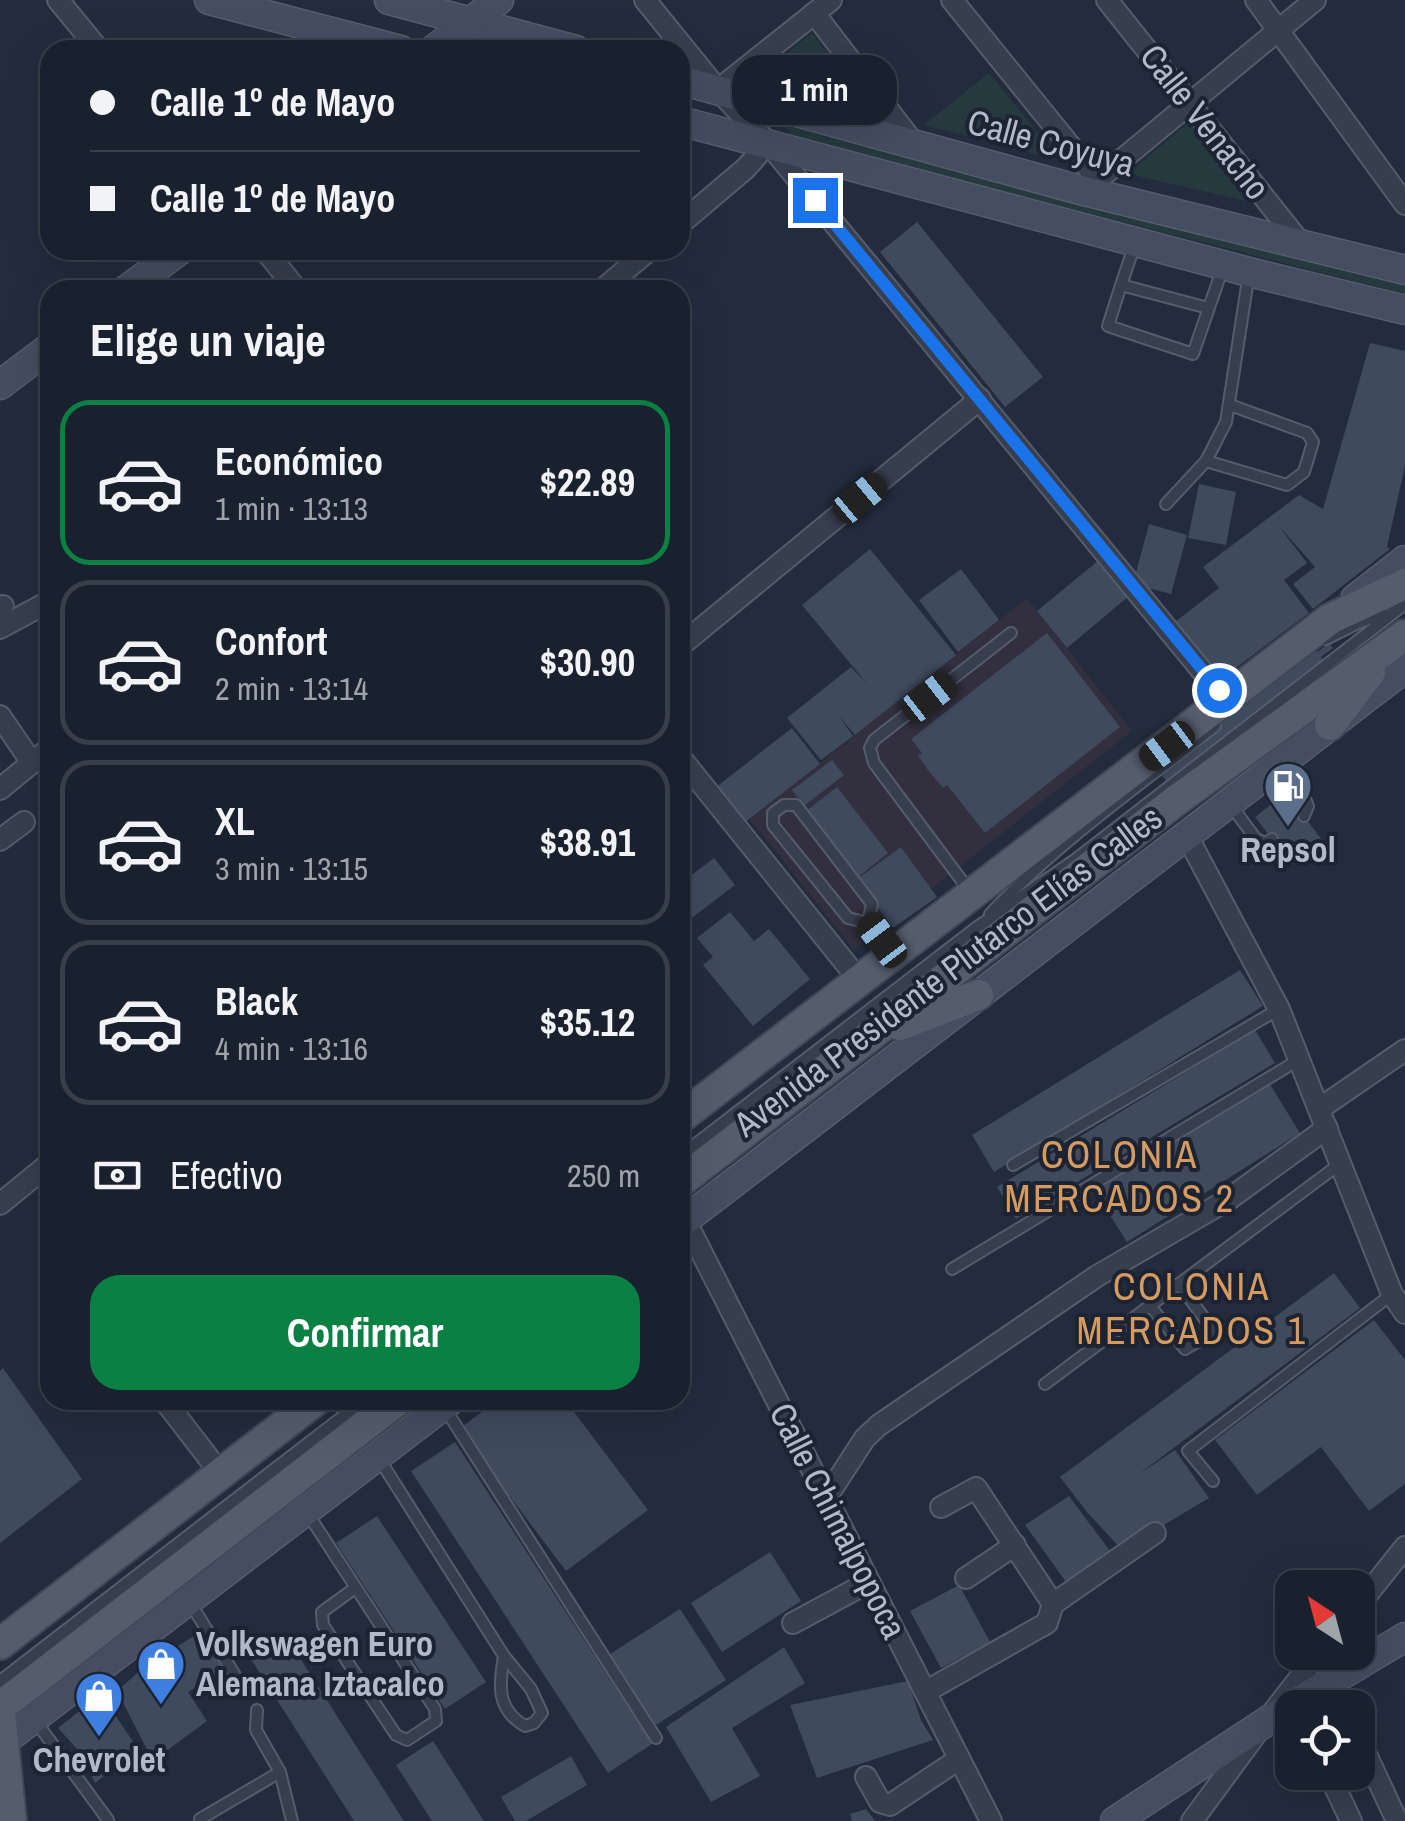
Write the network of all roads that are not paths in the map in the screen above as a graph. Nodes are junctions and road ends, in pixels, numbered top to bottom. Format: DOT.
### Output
graph roads {
  1 [pos="58,0"];
  2 [pos="210,0"];
  3 [pos="390,0"];
  4 [pos="499,0"];
  5 [pos="645,0"];
  6 [pos="952,0"];
  7 [pos="1107,0"];
  8 [pos="1256,0"];
  9 [pos="1315,0"];
  10 [pos="823,6"];
  11 [pos="471,20"];
  12 [pos="1280,29"];
  13 [pos="92,40"];
  14 [pos="363,40"];
  15 [pos="446,40"];
  16 [pos="541,40"];
  17 [pos="677,40"];
  18 [pos="690,55"];
  19 [pos="690,83"];
  20 [pos="718,90"];
  21 [pos="1191,102"];
  22 [pos="690,124"];
  23 [pos="768,143"];
  24 [pos="916,145"];
  25 [pos="1090,185"];
  26 [pos="1405,204"];
  27 [pos="690,216"];
  28 [pos="1136,242"];
  29 [pos="1302,245"];
  30 [pos="166,260"];
  31 [pos="273,260"];
  32 [pos="637,260"];
  33 [pos="1237,268"];
  34 [pos="1405,270"];
  35 [pos="140,280"];
  36 [pos="290,280"];
  37 [pos="614,280"];
  38 [pos="1121,285"];
  39 [pos="1208,308"];
  40 [pos="1405,310"];
  41 [pos="40,355"];
  42 [pos="0,385"];
  43 [pos="980,400"];
  44 [pos="1230,405"];
  45 [pos="1206,462"];
  46 [pos="1166,504"];
  47 [pos="1405,560"];
  48 [pos="1404,584"];
  49 [pos="40,604"];
  50 [pos="1405,604"];
  51 [pos="1,614"];
  52 [pos="1330,619"];
  53 [pos="1011,633"];
  54 [pos="690,638"];
  55 [pos="1397,641"];
  56 [pos="1314,649"];
  57 [pos="1223,711"];
  58 [pos="0,716"];
  59 [pos="1330,725"];
  60 [pos="40,756"];
  61 [pos="32,763"];
  62 [pos="1278,765"];
  63 [pos="690,770"];
  64 [pos="0,789"];
  65 [pos="1230,803"];
  66 [pos="1304,816"];
  67 [pos="24,822"];
  68 [pos="1187,836"];
  69 [pos="0,840"];
  70 [pos="1272,840"];
  71 [pos="972,894"];
  72 [pos="868,923"];
  73 [pos="977,927"];
  74 [pos="892,954"];
  75 [pos="858,980"];
  76 [pos="978,995"];
  77 [pos="1279,1009"];
  78 [pos="869,1036"];
  79 [pos="1405,1050"];
  80 [pos="1300,1059"];
  81 [pos="690,1110"];
  82 [pos="1323,1118"];
  83 [pos="690,1148"];
  84 [pos="1342,1162"];
  85 [pos="1013,1165"];
  86 [pos="40,1171"];
  87 [pos="690,1174"];
  88 [pos="0,1204"];
  89 [pos="690,1216"];
  90 [pos="690,1237"];
  91 [pos="952,1269"];
  92 [pos="1179,1284"];
  93 [pos="1392,1294"];
  94 [pos="1150,1306"];
  95 [pos="1405,1312"];
  96 [pos="1046,1384"];
  97 [pos="172,1410"];
  98 [pos="303,1410"];
  99 [pos="351,1410"];
  100 [pos="386,1410"];
  101 [pos="438,1410"];
  102 [pos="451,1410"];
  103 [pos="377,1456"];
  104 [pos="221,1474"];
  105 [pos="1213,1481"];
  106 [pos="826,1498"];
  107 [pos="941,1506"];
  108 [pos="306,1511"];
  109 [pos="1156,1533"];
  110 [pos="1015,1545"];
  111 [pos="1405,1547"];
  112 [pos="966,1578"];
  113 [pos="869,1582"];
  114 [pos="1375,1585"];
  115 [pos="355,1588"];
  116 [pos="188,1600"];
  117 [pos="1053,1604"];
  118 [pos="793,1622"];
  119 [pos="1404,1640"];
  120 [pos="0,1644"];
  121 [pos="504,1656"];
  122 [pos="1306,1670"];
  123 [pos="0,1681"];
  124 [pos="1331,1681"];
  125 [pos="244,1690"];
  126 [pos="1318,1690"];
  127 [pos="1335,1690"];
  128 [pos="926,1692"];
  129 [pos="257,1710"];
  130 [pos="1275,1717"];
  131 [pos="33,1718"];
  132 [pos="1263,1724"];
  133 [pos="1,1726"];
  134 [pos="656,1738"];
  135 [pos="959,1759"];
  136 [pos="280,1772"];
  137 [pos="1375,1774"];
  138 [pos="866,1778"];
  139 [pos="1336,1790"];
  140 [pos="1200,1816"];
  141 [pos="200,1819"];
  142 [pos="108,1820"];
  143 [pos="11,1821"];
  144 [pos="292,1821"];
  145 [pos="991,1821"];
  146 [pos="1115,1821"];
  147 [pos="1351,1821"];
  148 [pos="1397,1821"];
  1 -- 13 [label="street"];
  2 -- 14 [label="street"];
  3 -- 11 [label="street"];
  4 -- 11 [label="street"];
  5 -- 17 [label="street"];
  6 -- 25 [label="street"];
  7 -- 21 [label="street, Calle Venacho"];
  8 -- 12 [label="street"];
  9 -- 12 [label="street"];
  10 -- 20 [label="street"];
  10 -- 24 [label="street"];
  11 -- 15 [label="street"];
  11 -- 16 [label="street"];
  12 -- 21 [label="street"];
  12 -- 26 [label="street"];
  18 -- 20 [label="street"];
  19 -- 20 [label="street, Calle Coyuya"];
  20 -- 23 [label="street"];
  20 -- 24 [label="street, Calle Coyuya"];
  21 -- 25 [label="street"];
  21 -- 29 [label="street, Calle Venacho"];
  22 -- 23 [label="street, Calle Coyuya"];
  23 -- 27 [label="street"];
  23 -- 28 [label="street, Calle Coyuya"];
  23 -- 43 [label="street"];
  24 -- 25 [label="street, Calle Coyuya"];
  25 -- 29 [label="street, Calle Coyuya"];
  28 -- 33 [label="street, Calle Coyuya"];
  28 -- 38 [label="lane"];
  29 -- 34 [label="street, Calle Coyuya"];
  30 -- 35 [label="street"];
  31 -- 36 [label="street"];
  32 -- 37 [label="street"];
  33 -- 39 [label="lane"];
  33 -- 40 [label="street, Calle Coyuya"];
  33 -- 44 [label="lane"];
  38 -- 39 [label="lane"];
  38 -- 39 [label="lane"];
  41 -- 42 [label="street"];
  43 -- 54 [label="street"];
  43 -- 57 [label="street"];
  44 -- 45 [label="lane"];
  44 -- 45 [label="lane"];
  45 -- 46 [label="lane"];
  47 -- 52 [label="street, Avenida Presidente Plutarco Elías Calles"];
  48 -- 52 [label="main road, Avenida Presidente Plutarco Elías Calles"];
  49 -- 51 [label="street"];
  50 -- 55 [label="lane"];
  52 -- 57 [label="main road, Avenida Presidente Plutarco Elías Calles"];
  53 -- 71 [label="lane"];
  55 -- 56 [label="lane"];
  55 -- 59 [label="main road"];
  55 -- 73 [label="lane"];
  55 -- 78 [label="main road, Avenida Presidente Plutarco Elías Calles"];
  57 -- 71 [label="main road, Avenida Presidente Plutarco Elías Calles"];
  57 -- 73 [label="lane"];
  58 -- 61 [label="street"];
  59 -- 62 [label="street, Avenida Presidente Plutarco Elías Calles"];
  60 -- 61 [label="street"];
  61 -- 64 [label="street"];
  62 -- 65 [label="street, Avenida Presidente Plutarco Elías Calles"];
  62 -- 66 [label="lane"];
  63 -- 75 [label="street"];
  65 -- 68 [label="street, Avenida Presidente Plutarco Elías Calles"];
  65 -- 70 [label="lane"];
  67 -- 69 [label="street"];
  68 -- 76 [label="street, Avenida Presidente Plutarco Elías Calles"];
  68 -- 77 [label="street"];
  71 -- 74 [label="main road, Avenida Presidente Plutarco Elías Calles"];
  72 -- 72 [label="lane"];
  72 -- 74 [label="lane"];
  73 -- 83 [label="lane"];
  74 -- 75 [label="main road, Avenida Presidente Plutarco Elías Calles"];
  75 -- 81 [label="main road, Avenida Presidente Plutarco Elías Calles"];
  76 -- 78 [label="main road"];
  76 -- 89 [label="street, Avenida Presidente Plutarco Elías Calles"];
  77 -- 80 [label="street"];
  77 -- 85 [label="lane"];
  78 -- 87 [label="main road, Avenida Presidente Plutarco Elías Calles"];
  79 -- 82 [label="street"];
  80 -- 82 [label="street"];
  80 -- 91 [label="lane"];
  82 -- 84 [label="street"];
  82 -- 106 [label="street"];
  84 -- 92 [label="lane"];
  84 -- 93 [label="street"];
  86 -- 88 [label="street"];
  90 -- 106 [label="street, Calle Chimalpopoca"];
  92 -- 94 [label="lane"];
  92 -- 94 [label="lane"];
  93 -- 95 [label="street"];
  93 -- 105 [label="lane"];
  94 -- 96 [label="lane"];
  97 -- 104 [label="street"];
  98 -- 104 [label="main road"];
  99 -- 123 [label="lane"];
  100 -- 133 [label="main road"];
  101 -- 103 [label="street"];
  102 -- 134 [label="lane"];
  103 -- 108 [label="street"];
  103 -- 121 [label="lane"];
  104 -- 120 [label="main road"];
  106 -- 113 [label="street, Calle Chimalpopoca"];
  107 -- 110 [label="street"];
  108 -- 115 [label="lane"];
  108 -- 116 [label="street"];
  109 -- 117 [label="street"];
  110 -- 112 [label="street"];
  110 -- 117 [label="street"];
  111 -- 114 [label="street"];
  113 -- 118 [label="street"];
  113 -- 128 [label="street, Calle Chimalpopoca"];
  115 -- 115 [label="lane"];
  116 -- 125 [label="lane"];
  116 -- 131 [label="street"];
  117 -- 128 [label="street"];
  119 -- 124 [label="street"];
  121 -- 121 [label="lane"];
  122 -- 132 [label="street"];
  124 -- 126 [label="street"];
  124 -- 127 [label="street"];
  128 -- 135 [label="street, Calle Chimalpopoca"];
  129 -- 136 [label="lane"];
  130 -- 132 [label="street"];
  131 -- 133 [label="street"];
  131 -- 142 [label="lane"];
  132 -- 140 [label="street"];
  132 -- 146 [label="street"];
  133 -- 143 [label="main road"];
  135 -- 138 [label="street"];
  135 -- 145 [label="street, Calle Chimalpopoca"];
  136 -- 141 [label="lane"];
  136 -- 144 [label="lane"];
  137 -- 148 [label="street"];
  139 -- 147 [label="street"];
}
